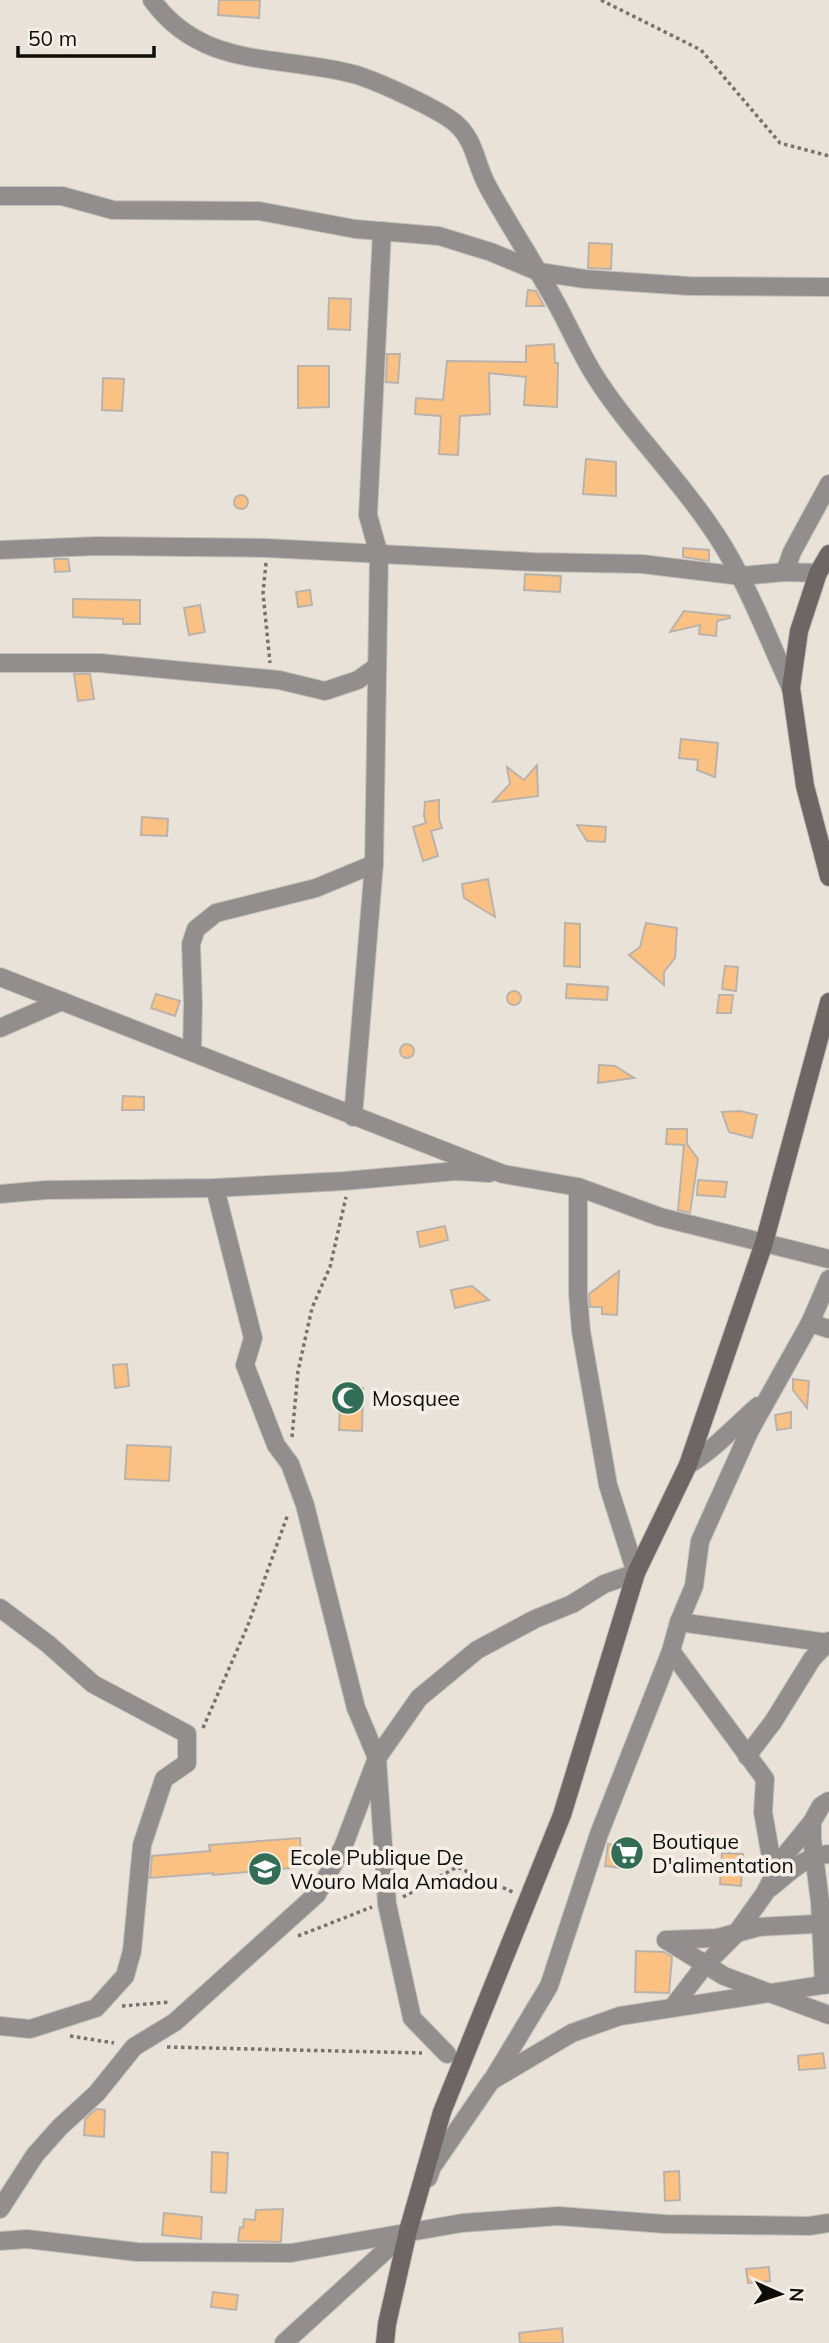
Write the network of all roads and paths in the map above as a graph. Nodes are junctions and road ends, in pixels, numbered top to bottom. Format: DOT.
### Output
graph roads {
  1 [pos="152,0"];
  2 [pos="601,0"];
  3 [pos="829,156"];
  4 [pos="0,196"];
  5 [pos="382,231"];
  6 [pos="539,272"];
  7 [pos="829,287"];
  8 [pos="829,484"];
  9 [pos="267,548"];
  10 [pos="0,550"];
  11 [pos="829,554"];
  12 [pos="379,555"];
  13 [pos="785,572"];
  14 [pos="818,573"];
  15 [pos="741,576"];
  16 [pos="0,663"];
  17 [pos="376,667"];
  18 [pos="279,680"];
  19 [pos="791,688"];
  20 [pos="374,864"];
  21 [pos="829,877"];
  22 [pos="0,977"];
  23 [pos="62,1001"];
  24 [pos="829,1002"];
  25 [pos="0,1028"];
  26 [pos="192,1051"];
  27 [pos="353,1117"];
  28 [pos="503,1174"];
  29 [pos="578,1187"];
  30 [pos="215,1188"];
  31 [pos="0,1194"];
  32 [pos="764,1243"];
  33 [pos="829,1259"];
  34 [pos="829,1279"];
  35 [pos="810,1323"];
  36 [pos="829,1328"];
  37 [pos="771,1394"];
  38 [pos="688,1465"];
  39 [pos="636,1573"];
  40 [pos="0,1608"];
  41 [pos="679,1622"];
  42 [pos="828,1642"];
  43 [pos="671,1651"];
  44 [pos="747,1756"];
  45 [pos="377,1758"];
  46 [pos="829,1801"];
  47 [pos="812,1822"];
  48 [pos="822,1854"];
  49 [pos="774,1875"];
  50 [pos="765,1893"];
  51 [pos="527,1899"];
  52 [pos="387,1904"];
  53 [pos="825,1922"];
  54 [pos="735,1935"];
  55 [pos="290,1939"];
  56 [pos="705,1965"];
  57 [pos="826,1984"];
  58 [pos="772,1994"];
  59 [pos="181,1998"];
  60 [pos="96,2008"];
  61 [pos="673,2008"];
  62 [pos="829,2015"];
  63 [pos="0,2026"];
  64 [pos="69,2036"];
  65 [pos="134,2047"];
  66 [pos="447,2054"];
  67 [pos="491,2081"];
  68 [pos="0,2209"];
  69 [pos="829,2222"];
  70 [pos="408,2231"];
  71 [pos="0,2241"];
  72 [pos="284,2343"];
  73 [pos="385,2343"];
  1 -- 6 [label="street"];
  2 -- 3 [label="path"];
  4 -- 5 [label="street"];
  5 -- 6 [label="street"];
  5 -- 12 [label="street"];
  6 -- 7 [label="street"];
  6 -- 15 [label="street"];
  8 -- 13 [label="street"];
  9 -- 10 [label="street"];
  9 -- 12 [label="street"];
  9 -- 18 [label="path"];
  11 -- 14 [label="main road"];
  12 -- 15 [label="street"];
  12 -- 17 [label="street"];
  13 -- 14 [label="street"];
  13 -- 15 [label="street"];
  14 -- 19 [label="main road"];
  15 -- 19 [label="street"];
  16 -- 18 [label="street"];
  17 -- 18 [label="street"];
  17 -- 20 [label="street"];
  19 -- 21 [label="main road"];
  20 -- 26 [label="street"];
  20 -- 27 [label="street"];
  22 -- 23 [label="street"];
  23 -- 25 [label="street"];
  23 -- 26 [label="street"];
  24 -- 32 [label="main road"];
  26 -- 27 [label="street"];
  27 -- 28 [label="street"];
  28 -- 29 [label="street"];
  28 -- 30 [label="street"];
  29 -- 32 [label="street"];
  29 -- 39 [label="street"];
  30 -- 31 [label="street"];
  30 -- 45 [label="street"];
  32 -- 33 [label="street"];
  32 -- 38 [label="main road"];
  34 -- 35 [label="street"];
  35 -- 36 [label="street"];
  35 -- 37 [label="street"];
  37 -- 38 [label="street"];
  37 -- 41 [label="street"];
  38 -- 39 [label="main road"];
  39 -- 45 [label="street"];
  39 -- 51 [label="main road"];
  40 -- 60 [label="street"];
  41 -- 42 [label="street"];
  41 -- 43 [label="street"];
  42 -- 44 [label="street"];
  43 -- 44 [label="street"];
  43 -- 67 [label="street"];
  44 -- 49 [label="street"];
  45 -- 52 [label="street"];
  45 -- 65 [label="street"];
  46 -- 47 [label="street"];
  47 -- 48 [label="street"];
  47 -- 49 [label="street"];
  48 -- 50 [label="street"];
  48 -- 53 [label="street"];
  49 -- 50 [label="street"];
  50 -- 54 [label="street"];
  51 -- 52 [label="path"];
  51 -- 70 [label="main road"];
  52 -- 55 [label="path"];
  52 -- 66 [label="street"];
  53 -- 54 [label="street"];
  53 -- 57 [label="street"];
  54 -- 56 [label="street"];
  54 -- 56 [label="street"];
  56 -- 58 [label="street"];
  56 -- 61 [label="street"];
  57 -- 58 [label="street"];
  58 -- 61 [label="street"];
  58 -- 62 [label="street"];
  59 -- 60 [label="path"];
  60 -- 63 [label="street"];
  61 -- 67 [label="street"];
  64 -- 65 [label="path"];
  65 -- 66 [label="path"];
  65 -- 68 [label="street"];
  67 -- 70 [label="street"];
  69 -- 70 [label="street"];
  70 -- 71 [label="street"];
  70 -- 72 [label="street"];
  70 -- 73 [label="main road"];
}
